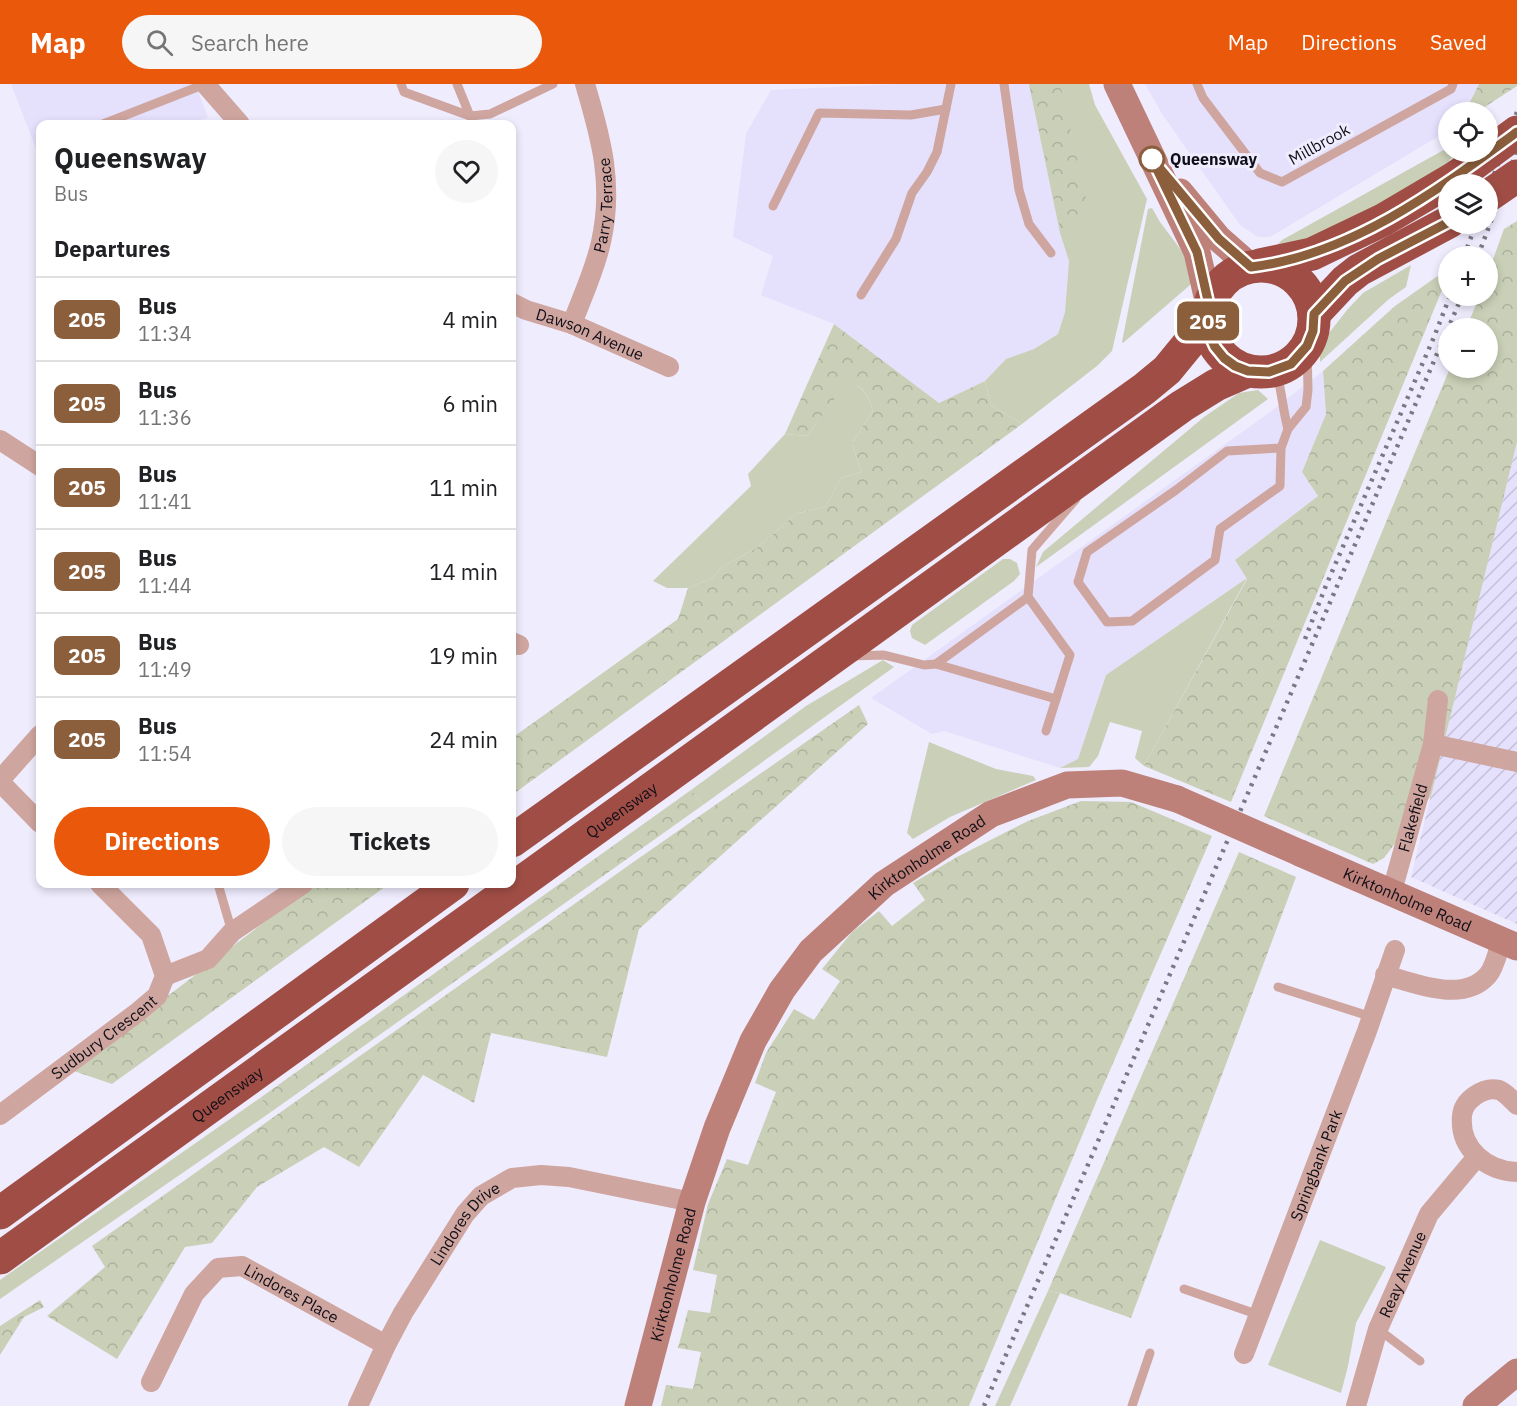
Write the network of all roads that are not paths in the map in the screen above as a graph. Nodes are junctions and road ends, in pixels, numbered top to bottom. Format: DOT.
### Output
graph roads {
  1 [pos="205,84"];
  2 [pos="401,84"];
  3 [pos="457,84"];
  4 [pos="553,84"];
  5 [pos="585,84"];
  6 [pos="951,84"];
  7 [pos="1004,84"];
  8 [pos="1117,84"];
  9 [pos="1197,84"];
  10 [pos="1453,84"];
  11 [pos="946,109"];
  12 [pos="470,116"];
  13 [pos="113,120"];
  14 [pos="236,120"];
  15 [pos="1517,132"];
  16 [pos="1152,159"];
  17 [pos="1517,176"];
  18 [pos="1498,189"];
  19 [pos="773,206"];
  20 [pos="1438,228"];
  21 [pos="1051,253"];
  22 [pos="1253,267"];
  23 [pos="861,295"];
  24 [pos="516,305"];
  25 [pos="1208,312"];
  26 [pos="1314,314"];
  27 [pos="572,324"];
  28 [pos="1307,346"];
  29 [pos="669,367"];
  30 [pos="1259,372"];
  31 [pos="1288,429"];
  32 [pos="0,440"];
  33 [pos="1281,448"];
  34 [pos="1112,456"];
  35 [pos="36,463"];
  36 [pos="1028,597"];
  37 [pos="834,657"];
  38 [pos="936,664"];
  39 [pos="1056,699"];
  40 [pos="1438,700"];
  41 [pos="1046,731"];
  42 [pos="36,740"];
  43 [pos="1433,744"];
  44 [pos="1517,762"];
  45 [pos="0,781"];
  46 [pos="36,819"];
  47 [pos="516,839"];
  48 [pos="516,886"];
  49 [pos="104,888"];
  50 [pos="219,888"];
  51 [pos="297,888"];
  52 [pos="447,888"];
  53 [pos="513,888"];
  54 [pos="1392,891"];
  55 [pos="232,932"];
  56 [pos="1509,944"];
  57 [pos="1395,950"];
  58 [pos="1385,975"];
  59 [pos="165,976"];
  60 [pos="1278,987"];
  61 [pos="1372,1017"];
  62 [pos="1517,1105"];
  63 [pos="0,1116"];
  64 [pos="1476,1158"];
  65 [pos="1517,1172"];
  66 [pos="692,1202"];
  67 [pos="0,1213"];
  68 [pos="0,1258"];
  69 [pos="1184,1288"];
  70 [pos="1259,1315"];
  71 [pos="1378,1329"];
  72 [pos="386,1345"];
  73 [pos="1150,1353"];
  74 [pos="1244,1354"];
  75 [pos="1420,1361"];
  76 [pos="1517,1372"];
  77 [pos="151,1382"];
  78 [pos="358,1406"];
  79 [pos="638,1406"];
  80 [pos="1132,1406"];
  81 [pos="1356,1406"];
  82 [pos="1476,1406"];
  1 -- 13 [label="lane"];
  1 -- 14 [label="street"];
  2 -- 12 [label="lane"];
  3 -- 12 [label="lane"];
  4 -- 12 [label="lane"];
  5 -- 27 [label="street, Parry Terrace"];
  6 -- 11 [label="lane"];
  7 -- 21 [label="lane"];
  8 -- 16 [label="street"];
  9 -- 10 [label="lane, Millbrook"];
  11 -- 19 [label="lane"];
  11 -- 23 [label="lane"];
  15 -- 22 [label="highway, bridge"];
  16 -- 22 [label="street"];
  16 -- 25 [label="street"];
  17 -- 18 [label="highway, bridge"];
  20 -- 26 [label="highway"];
  22 -- 25 [label="highway"];
  22 -- 26 [label="highway"];
  24 -- 27 [label="street, Dawson Avenue"];
  25 -- 30 [label="highway"];
  25 -- 47 [label="highway"];
  26 -- 28 [label="highway"];
  27 -- 29 [label="street, Dawson Avenue"];
  28 -- 30 [label="highway"];
  28 -- 31 [label="lane"];
  30 -- 31 [label="lane"];
  30 -- 34 [label="highway, Queensway"];
  31 -- 33 [label="lane"];
  32 -- 35 [label="street"];
  33 -- 33 [label="lane"];
  34 -- 36 [label="lane"];
  34 -- 37 [label="highway, Queensway"];
  36 -- 38 [label="lane"];
  36 -- 39 [label="lane"];
  37 -- 38 [label="lane"];
  37 -- 48 [label="highway, Queensway"];
  38 -- 39 [label="lane"];
  39 -- 41 [label="lane"];
  40 -- 43 [label="street, Flakefield"];
  42 -- 45 [label="street"];
  43 -- 44 [label="street"];
  43 -- 54 [label="street, Flakefield"];
  45 -- 46 [label="street"];
  49 -- 59 [label="street, Sudbury Crescent"];
  50 -- 55 [label="lane"];
  51 -- 55 [label="street"];
  52 -- 67 [label="highway"];
  53 -- 68 [label="highway, Queensway"];
  54 -- 56 [label="street, Kirktonholme Road"];
  54 -- 66 [label="street, Kirktonholme Road, bridge"];
  55 -- 59 [label="street"];
  56 -- 58 [label="street"];
  57 -- 58 [label="street, Springbank Park"];
  58 -- 61 [label="street, Springbank Park"];
  59 -- 63 [label="street, Sudbury Crescent"];
  60 -- 61 [label="lane"];
  61 -- 70 [label="street, Springbank Park"];
  62 -- 64 [label="street"];
  64 -- 65 [label="street"];
  64 -- 71 [label="street, Reay Avenue"];
  66 -- 72 [label="street, Lindores Drive"];
  66 -- 79 [label="street, Kirktonholme Road"];
  69 -- 70 [label="lane"];
  70 -- 74 [label="street, Springbank Park"];
  71 -- 75 [label="lane"];
  71 -- 81 [label="street, Reay Avenue"];
  72 -- 77 [label="street, Lindores Place"];
  72 -- 78 [label="street, Lindores Drive"];
  73 -- 80 [label="lane"];
  76 -- 82 [label="street"];
}
